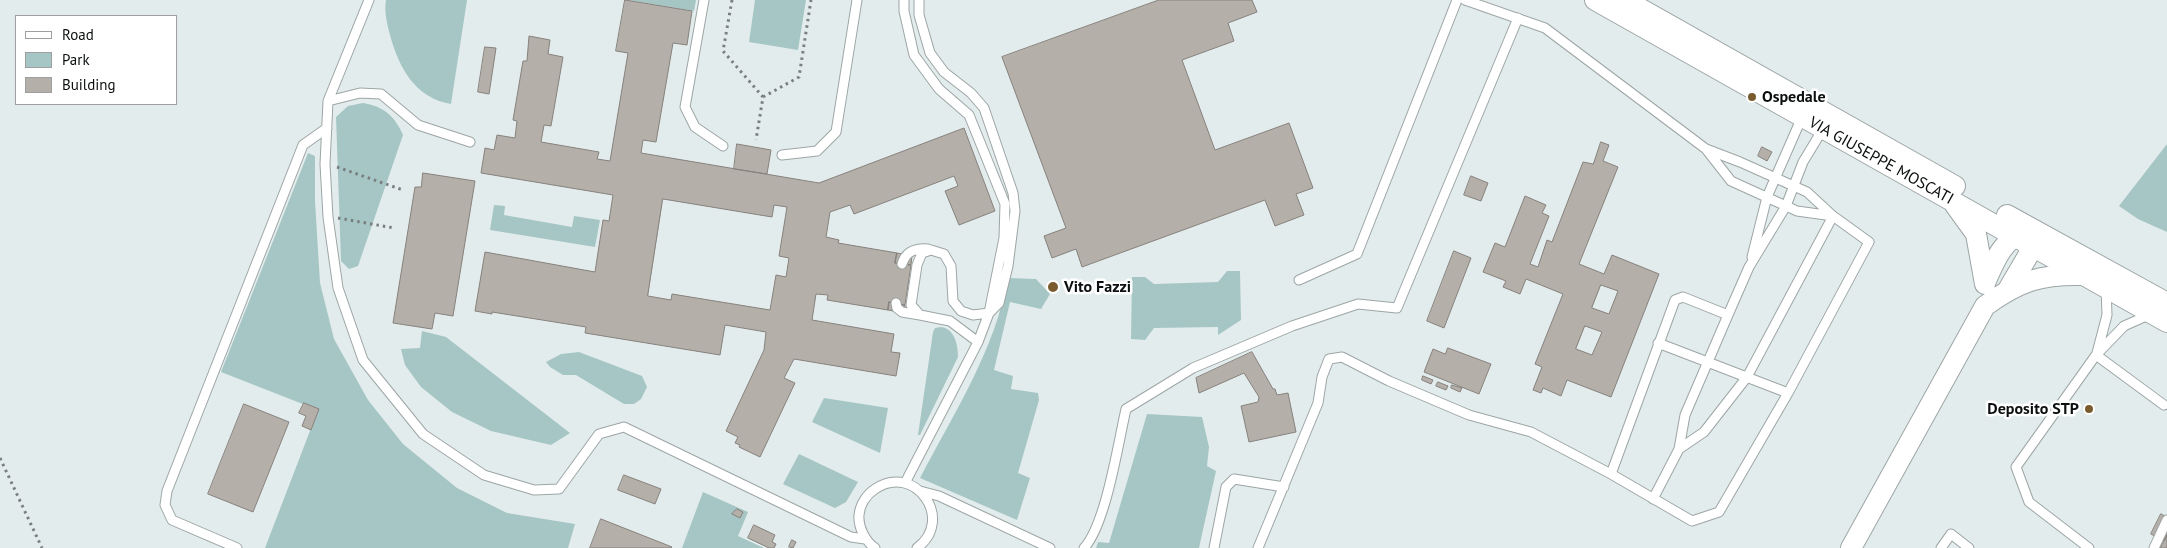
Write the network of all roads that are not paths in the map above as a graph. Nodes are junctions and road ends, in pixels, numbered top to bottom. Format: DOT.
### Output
graph roads {
  1 [pos="369,0"];
  2 [pos="704,0"];
  3 [pos="857,0"];
  4 [pos="904,0"];
  5 [pos="919,0"];
  6 [pos="1458,0"];
  7 [pos="1465,0"];
  8 [pos="1595,0"];
  9 [pos="1625,0"];
  10 [pos="1518,18"];
  11 [pos="328,101"];
  12 [pos="1802,117"];
  13 [pos="326,128"];
  14 [pos="1823,129"];
  15 [pos="470,142"];
  16 [pos="724,146"];
  17 [pos="1706,149"];
  18 [pos="782,155"];
  19 [pos="1775,177"];
  20 [pos="1794,186"];
  21 [pos="1767,197"];
  22 [pos="1950,199"];
  23 [pos="1786,206"];
  24 [pos="1833,216"];
  25 [pos="2024,236"];
  26 [pos="931,250"];
  27 [pos="902,264"];
  28 [pos="1749,267"];
  29 [pos="2086,275"];
  30 [pos="1299,280"];
  31 [pos="1985,283"];
  32 [pos="2106,287"];
  33 [pos="2009,288"];
  34 [pos="896,303"];
  35 [pos="1985,306"];
  36 [pos="989,313"];
  37 [pos="2162,313"];
  38 [pos="920,315"];
  39 [pos="1728,315"];
  40 [pos="978,342"];
  41 [pos="1658,342"];
  42 [pos="2096,356"];
  43 [pos="1709,362"];
  44 [pos="1748,377"];
  45 [pos="1788,393"];
  46 [pos="2164,405"];
  47 [pos="1679,449"];
  48 [pos="1611,474"];
  49 [pos="905,483"];
  50 [pos="1284,486"];
  51 [pos="920,491"];
  52 [pos="1654,499"];
  53 [pos="2167,520"];
  54 [pos="866,539"];
  55 [pos="237,548"];
  56 [pos="875,548"];
  57 [pos="916,548"];
  58 [pos="1050,548"];
  59 [pos="1084,548"];
  60 [pos="1214,548"];
  61 [pos="1258,548"];
  62 [pos="1851,548"];
  63 [pos="1941,548"];
  64 [pos="1969,548"];
  65 [pos="2089,548"];
  66 [pos="2154,548"];
  1 -- 11 [label="lane"];
  2 -- 16 [label="lane"];
  3 -- 18 [label="lane"];
  4 -- 36 [label="lane"];
  5 -- 36 [label="lane"];
  6 -- 30 [label="lane"];
  7 -- 10 [label="lane"];
  8 -- 12 [label="street, VIA GIUSEPPE MOSCATI"];
  9 -- 25 [label="street, VIA GIUSEPPE MOSCATI"];
  10 -- 17 [label="lane"];
  10 -- 59 [label="lane"];
  11 -- 13 [label="lane"];
  11 -- 15 [label="lane"];
  12 -- 14 [label="street, VIA GIUSEPPE MOSCATI"];
  12 -- 19 [label="lane"];
  13 -- 54 [label="lane"];
  13 -- 55 [label="lane"];
  14 -- 20 [label="lane"];
  14 -- 22 [label="street, VIA GIUSEPPE MOSCATI"];
  17 -- 19 [label="lane"];
  17 -- 21 [label="lane"];
  19 -- 20 [label="lane"];
  19 -- 21 [label="lane"];
  20 -- 23 [label="lane"];
  20 -- 24 [label="lane"];
  21 -- 23 [label="lane"];
  21 -- 28 [label="lane"];
  22 -- 25 [label="street, VIA GIUSEPPE MOSCATI"];
  22 -- 31 [label="street"];
  23 -- 24 [label="lane"];
  23 -- 28 [label="lane"];
  24 -- 44 [label="lane"];
  24 -- 45 [label="lane"];
  25 -- 29 [label="street, VIA GIUSEPPE MOSCATI"];
  25 -- 31 [label="street"];
  25 -- 33 [label="street"];
  25 -- 37 [label="street, VIA GIUSEPPE MOSCATI"];
  26 -- 27 [label="lane"];
  26 -- 36 [label="lane"];
  26 -- 38 [label="lane"];
  28 -- 39 [label="lane"];
  29 -- 32 [label="street, VIA GIUSEPPE MOSCATI"];
  29 -- 33 [label="street"];
  31 -- 35 [label="street"];
  32 -- 37 [label="street, VIA GIUSEPPE MOSCATI"];
  32 -- 42 [label="lane"];
  33 -- 35 [label="street"];
  34 -- 38 [label="lane"];
  35 -- 62 [label="street"];
  36 -- 40 [label="lane"];
  37 -- 42 [label="lane"];
  38 -- 40 [label="lane"];
  39 -- 41 [label="lane"];
  39 -- 43 [label="lane"];
  40 -- 49 [label="lane"];
  41 -- 43 [label="lane"];
  41 -- 48 [label="lane"];
  42 -- 46 [label="lane"];
  42 -- 65 [label="lane"];
  43 -- 44 [label="lane"];
  43 -- 47 [label="lane"];
  44 -- 45 [label="lane"];
  44 -- 47 [label="lane"];
  45 -- 52 [label="lane"];
  47 -- 52 [label="lane"];
  48 -- 50 [label="lane"];
  48 -- 52 [label="lane"];
  49 -- 51 [label="lane"];
  49 -- 54 [label="lane"];
  50 -- 60 [label="lane"];
  50 -- 61 [label="lane"];
  51 -- 57 [label="lane"];
  51 -- 58 [label="lane"];
  53 -- 66 [label="lane"];
  54 -- 56 [label="lane"];
  63 -- 64 [label="lane"];
}
